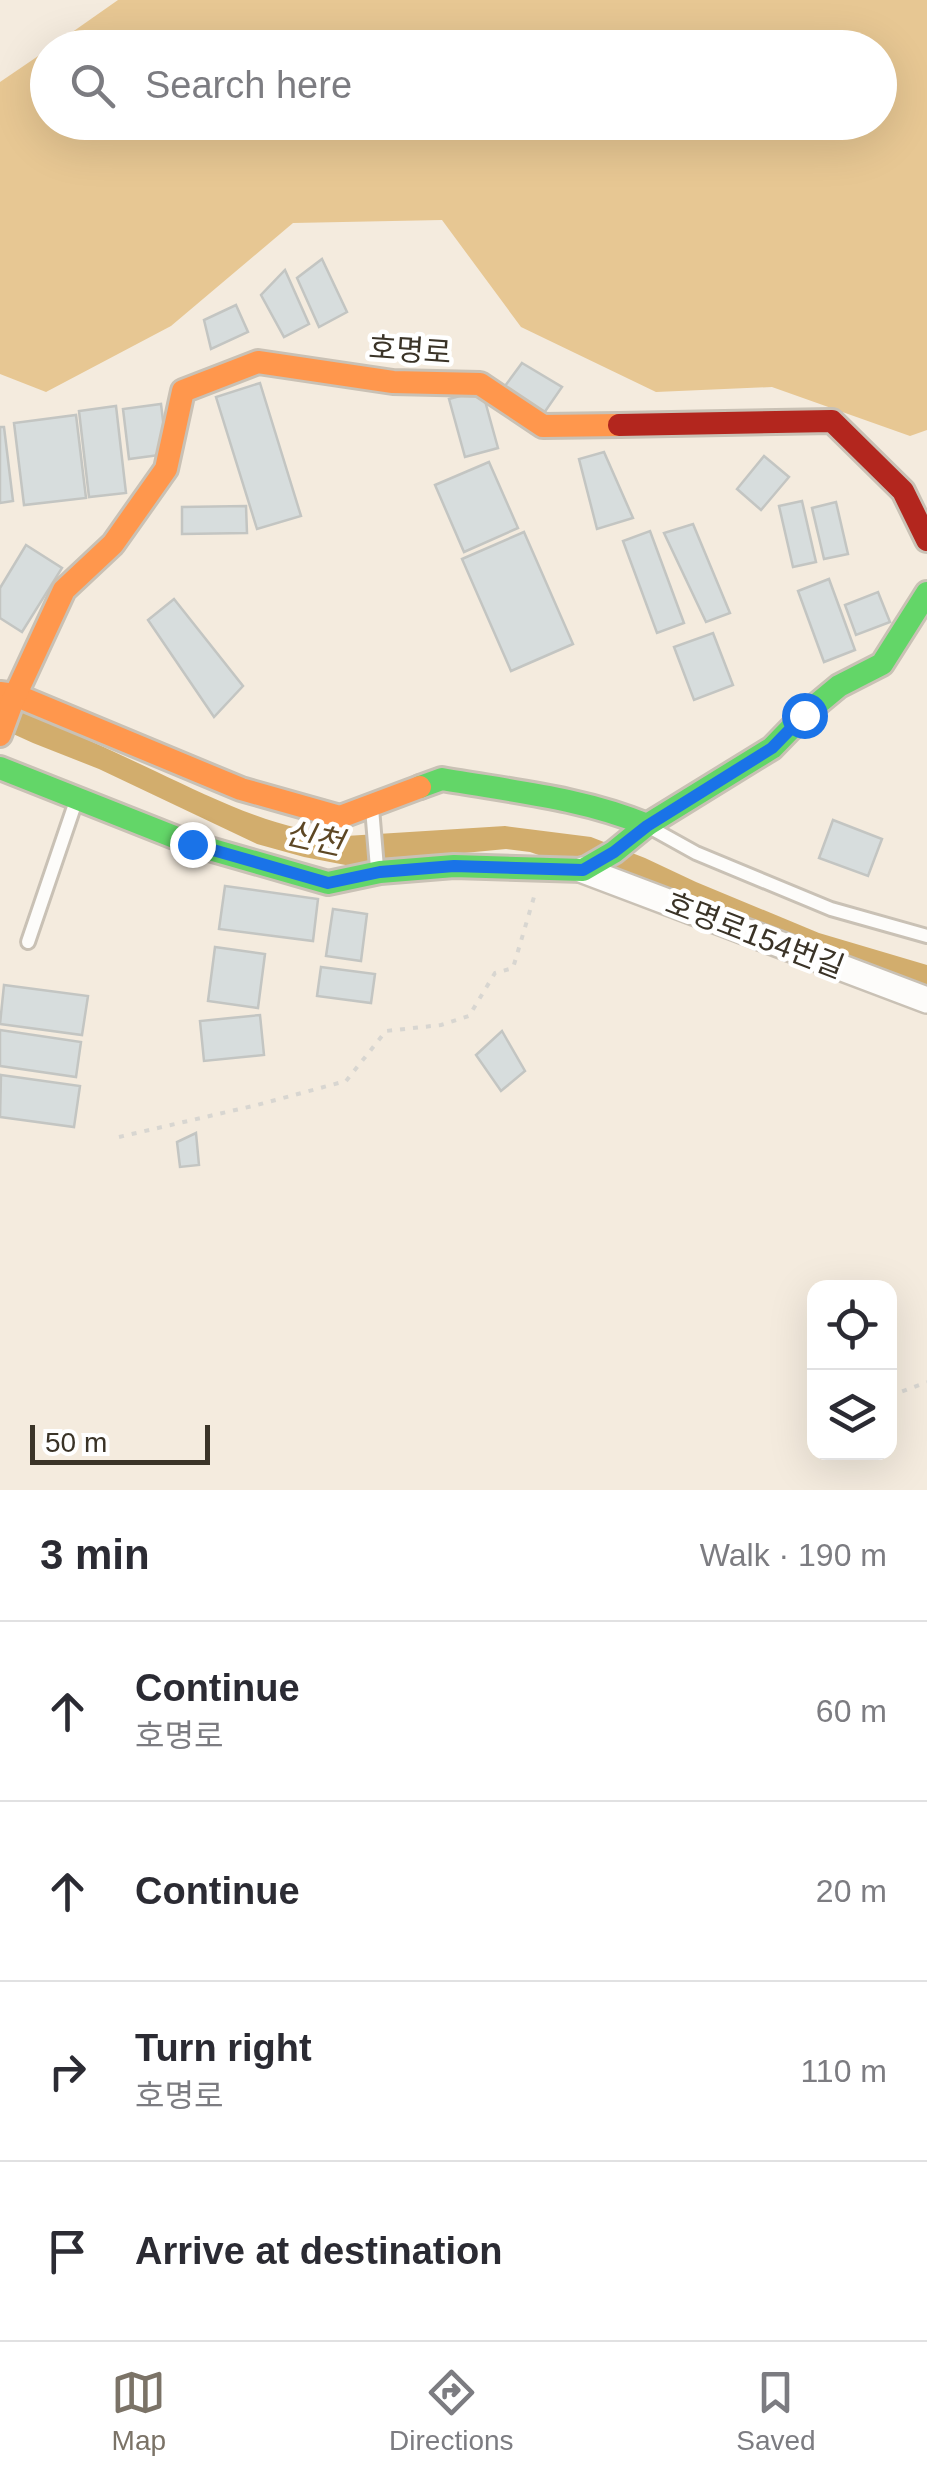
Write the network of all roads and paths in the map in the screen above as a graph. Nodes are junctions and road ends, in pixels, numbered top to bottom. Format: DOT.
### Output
graph roads {
  1 [pos="927,540"];
  2 [pos="927,594"];
  3 [pos="9,696"];
  4 [pos="0,735"];
  5 [pos="0,768"];
  6 [pos="77,799"];
  7 [pos="372,809"];
  8 [pos="645,827"];
  9 [pos="543,868"];
  10 [pos="585,868"];
  11 [pos="379,871"];
  12 [pos="927,936"];
  13 [pos="28,942"];
  14 [pos="927,1000"];
  15 [pos="120,1137"];
  16 [pos="927,1382"];
  17 [pos="897,1393"];
  1 -- 3 [label="street, 호명로"];
  2 -- 8 [label="street"];
  3 -- 4 [label="street"];
  3 -- 7 [label="street"];
  5 -- 6 [label="street"];
  6 -- 11 [label="street"];
  6 -- 13 [label="lane"];
  7 -- 8 [label="street"];
  7 -- 11 [label="lane"];
  8 -- 10 [label="street"];
  8 -- 12 [label="lane"];
  9 -- 10 [label="street"];
  9 -- 11 [label="street"];
  9 -- 15 [label="path"];
  10 -- 14 [label="street, 호명로154번길"];
  16 -- 17 [label="path"];
}
